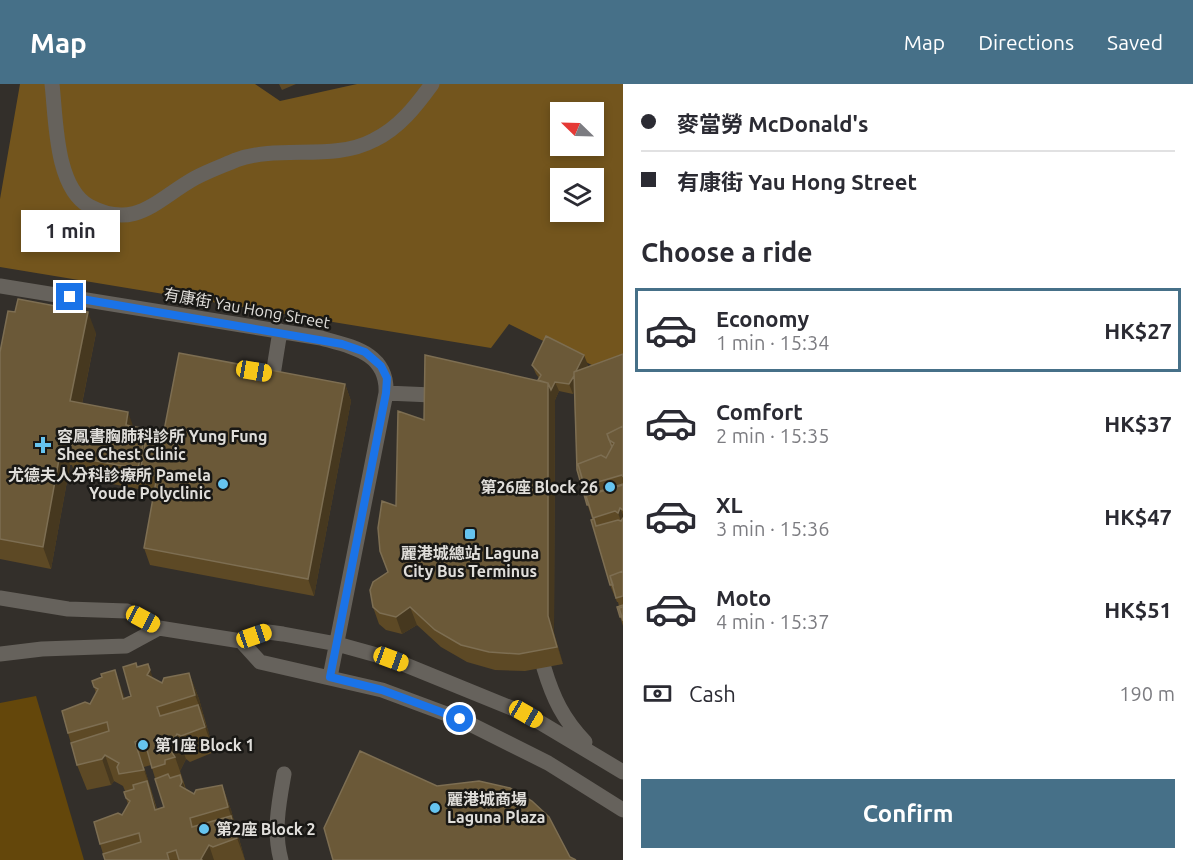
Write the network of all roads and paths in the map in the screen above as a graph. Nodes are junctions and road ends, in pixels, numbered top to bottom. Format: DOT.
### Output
graph roads {
  1 [pos="52,84"];
  2 [pos="432,84"];
  3 [pos="0,286"];
  4 [pos="279,331"];
  5 [pos="292,378"];
  6 [pos="386,393"];
  7 [pos="432,395"];
  8 [pos="0,598"];
  9 [pos="159,628"];
  10 [pos="241,641"];
  11 [pos="337,644"];
  12 [pos="0,654"];
  13 [pos="544,668"];
  14 [pos="330,677"];
  15 [pos="597,755"];
  16 [pos="623,772"];
  17 [pos="284,774"];
  18 [pos="623,810"];
  19 [pos="281,860"];
  1 -- 2 [label="street"];
  3 -- 4 [label="street, 有康街 Yau Hong Street"];
  4 -- 5 [label="street"];
  4 -- 6 [label="street, 有康街 Yau Hong Street"];
  6 -- 7 [label="street"];
  6 -- 11 [label="street, 有康街 Yau Hong Street"];
  8 -- 9 [label="street"];
  9 -- 10 [label="street"];
  9 -- 12 [label="street"];
  10 -- 11 [label="street"];
  10 -- 14 [label="street"];
  11 -- 14 [label="street, 有康街 Yau Hong Street"];
  11 -- 15 [label="street"];
  13 -- 15 [label="street"];
  14 -- 18 [label="street"];
  15 -- 16 [label="street"];
  17 -- 19 [label="street"];
}
